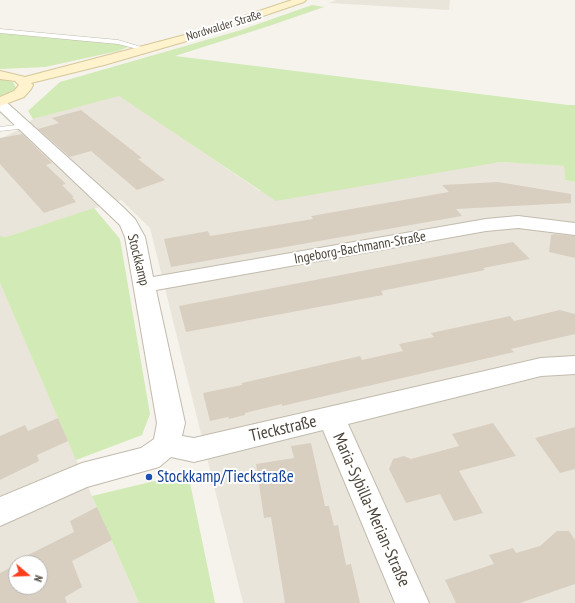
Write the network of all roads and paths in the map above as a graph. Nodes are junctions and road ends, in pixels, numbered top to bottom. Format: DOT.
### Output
graph roads {
  1 [pos="301,0"];
  2 [pos="0,31"];
  3 [pos="145,49"];
  4 [pos="0,76"];
  5 [pos="24,81"];
  6 [pos="0,103"];
  7 [pos="24,126"];
  8 [pos="0,129"];
  9 [pos="575,229"];
  10 [pos="145,285"];
  11 [pos="575,365"];
  12 [pos="331,417"];
  13 [pos="167,445"];
  14 [pos="0,512"];
  15 [pos="412,603"];
  1 -- 3 [label="main road, Nordwalder Straße"];
  2 -- 3 [label="lane"];
  3 -- 5 [label="main road, Nordwalder Straße"];
  4 -- 5 [label="main road"];
  5 -- 6 [label="main road"];
  6 -- 7 [label="street, Stockkamp"];
  7 -- 8 [label="lane"];
  7 -- 10 [label="street, Stockkamp"];
  9 -- 10 [label="street, Ingeborg-Bachmann-Straße"];
  10 -- 13 [label="street, Stockkamp"];
  11 -- 12 [label="street, Tieckstraße"];
  12 -- 13 [label="street, Tieckstraße"];
  12 -- 15 [label="street, Maria-Sybilla-Merian-Straße"];
  13 -- 14 [label="street"];
}
